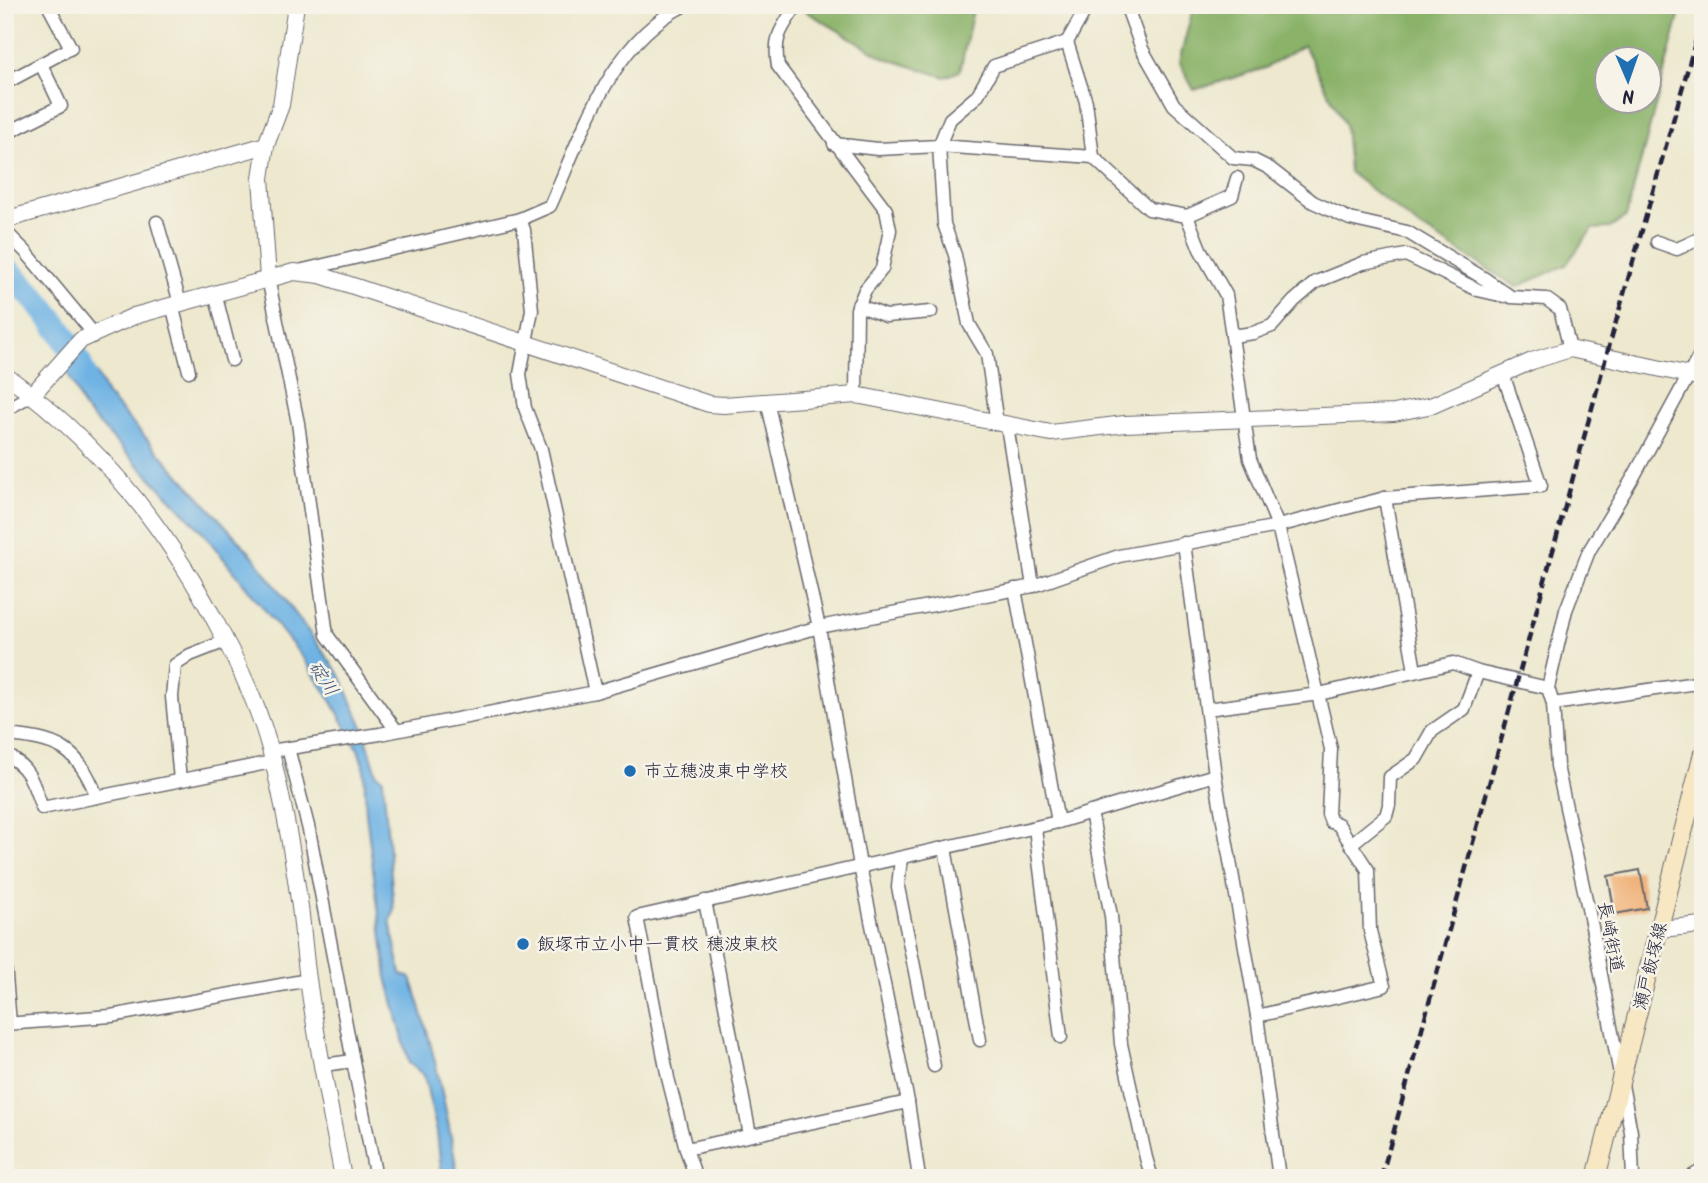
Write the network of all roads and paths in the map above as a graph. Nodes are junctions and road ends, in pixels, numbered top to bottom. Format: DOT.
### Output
graph roads {
  1 [pos="48,5"];
  2 [pos="296,5"];
  3 [pos="685,5"];
  4 [pos="797,5"];
  5 [pos="1088,5"];
  6 [pos="1126,5"];
  7 [pos="1068,42"];
  8 [pos="41,64"];
  9 [pos="5,83"];
  10 [pos="5,134"];
  11 [pos="834,144"];
  12 [pos="266,145"];
  13 [pos="939,146"];
  14 [pos="1093,157"];
  15 [pos="1237,178"];
  16 [pos="1187,216"];
  17 [pos="520,219"];
  18 [pos="5,220"];
  19 [pos="157,222"];
  20 [pos="5,232"];
  21 [pos="1703,237"];
  22 [pos="1657,242"];
  23 [pos="294,272"];
  24 [pos="268,278"];
  25 [pos="215,293"];
  26 [pos="1511,298"];
  27 [pos="176,304"];
  28 [pos="858,305"];
  29 [pos="931,312"];
  30 [pos="1232,336"];
  31 [pos="88,337"];
  32 [pos="527,342"];
  33 [pos="1570,349"];
  34 [pos="1703,349"];
  35 [pos="233,360"];
  36 [pos="189,372"];
  37 [pos="5,374"];
  38 [pos="1503,374"];
  39 [pos="1697,376"];
  40 [pos="33,394"];
  41 [pos="856,395"];
  42 [pos="767,401"];
  43 [pos="5,410"];
  44 [pos="1245,418"];
  45 [pos="1002,425"];
  46 [pos="1384,498"];
  47 [pos="1278,526"];
  48 [pos="1184,543"];
  49 [pos="1032,586"];
  50 [pos="1015,589"];
  51 [pos="819,627"];
  52 [pos="226,641"];
  53 [pos="1415,671"];
  54 [pos="1478,672"];
  55 [pos="1703,681"];
  56 [pos="1548,688"];
  57 [pos="595,692"];
  58 [pos="1319,694"];
  59 [pos="1553,704"];
  60 [pos="1207,709"];
  61 [pos="396,730"];
  62 [pos="5,735"];
  63 [pos="288,748"];
  64 [pos="1703,753"];
  65 [pos="5,754"];
  66 [pos="271,756"];
  67 [pos="1215,775"];
  68 [pos="180,780"];
  69 [pos="97,797"];
  70 [pos="1091,812"];
  71 [pos="1058,822"];
  72 [pos="1035,828"];
  73 [pos="1351,844"];
  74 [pos="945,848"];
  75 [pos="901,858"];
  76 [pos="860,866"];
  77 [pos="705,901"];
  78 [pos="1703,925"];
  79 [pos="1659,929"];
  80 [pos="5,964"];
  81 [pos="308,980"];
  82 [pos="1257,1016"];
  83 [pos="8,1024"];
  84 [pos="1061,1037"];
  85 [pos="980,1040"];
  86 [pos="353,1061"];
  87 [pos="323,1065"];
  88 [pos="934,1066"];
  89 [pos="1622,1078"];
  90 [pos="908,1102"];
  91 [pos="750,1135"];
  92 [pos="686,1149"];
  93 [pos="1703,1170"];
  94 [pos="342,1178"];
  95 [pos="376,1178"];
  96 [pos="696,1178"];
  97 [pos="919,1178"];
  98 [pos="1152,1178"];
  99 [pos="1279,1178"];
  100 [pos="1596,1178"];
  101 [pos="1633,1178"];
  102 [pos="1689,1178"];
  1 -- 8 [label="street"];
  2 -- 12 [label="street"];
  3 -- 17 [label="street"];
  4 -- 11 [label="street"];
  5 -- 7 [label="street"];
  6 -- 26 [label="street"];
  7 -- 13 [label="street"];
  7 -- 14 [label="street"];
  8 -- 9 [label="street"];
  8 -- 10 [label="street"];
  11 -- 13 [label="street"];
  11 -- 28 [label="street"];
  12 -- 18 [label="street"];
  12 -- 24 [label="street"];
  13 -- 14 [label="street"];
  13 -- 45 [label="street"];
  14 -- 16 [label="street"];
  15 -- 16 [label="street"];
  16 -- 30 [label="street"];
  17 -- 23 [label="street"];
  17 -- 32 [label="street"];
  19 -- 27 [label="street"];
  20 -- 31 [label="street"];
  21 -- 22 [label="street"];
  23 -- 24 [label="street"];
  23 -- 32 [label="street"];
  24 -- 25 [label="street"];
  24 -- 61 [label="street"];
  25 -- 27 [label="street"];
  25 -- 35 [label="street"];
  26 -- 30 [label="street"];
  26 -- 33 [label="street"];
  27 -- 31 [label="street"];
  27 -- 36 [label="street"];
  28 -- 29 [label="street"];
  28 -- 41 [label="street"];
  30 -- 44 [label="street"];
  31 -- 40 [label="street"];
  32 -- 42 [label="street"];
  32 -- 57 [label="street"];
  33 -- 38 [label="street"];
  33 -- 39 [label="street"];
  34 -- 39 [label="street"];
  37 -- 40 [label="street"];
  38 -- 44 [label="street"];
  38 -- 46 [label="street"];
  39 -- 56 [label="street"];
  40 -- 43 [label="street"];
  40 -- 52 [label="street"];
  41 -- 42 [label="street"];
  41 -- 45 [label="street"];
  42 -- 51 [label="street"];
  44 -- 45 [label="street"];
  44 -- 47 [label="street"];
  45 -- 49 [label="street"];
  46 -- 47 [label="street"];
  46 -- 53 [label="street"];
  47 -- 48 [label="street"];
  47 -- 58 [label="street"];
  48 -- 49 [label="street"];
  48 -- 60 [label="street"];
  49 -- 50 [label="street"];
  50 -- 51 [label="street"];
  50 -- 71 [label="street"];
  51 -- 57 [label="street"];
  51 -- 76 [label="street"];
  52 -- 66 [label="street"];
  52 -- 68 [label="street"];
  53 -- 54 [label="street"];
  53 -- 58 [label="street"];
  54 -- 56 [label="street"];
  54 -- 73 [label="street"];
  55 -- 59 [label="street"];
  56 -- 59 [label="street, 長崎街道"];
  57 -- 61 [label="street"];
  58 -- 60 [label="street"];
  58 -- 73 [label="street"];
  59 -- 89 [label="street, 長崎街道"];
  60 -- 67 [label="street"];
  61 -- 63 [label="street"];
  62 -- 69 [label="street"];
  63 -- 66 [label="street"];
  63 -- 86 [label="street"];
  64 -- 79 [label="main road, 瀬戸飯塚線"];
  65 -- 69 [label="street"];
  66 -- 68 [label="street"];
  66 -- 81 [label="street"];
  67 -- 70 [label="street"];
  67 -- 82 [label="street"];
  68 -- 69 [label="street"];
  70 -- 71 [label="street"];
  70 -- 98 [label="street"];
  71 -- 72 [label="street"];
  72 -- 74 [label="street"];
  72 -- 84 [label="street"];
  73 -- 82 [label="street"];
  74 -- 75 [label="street"];
  74 -- 85 [label="street"];
  75 -- 76 [label="street"];
  75 -- 88 [label="street"];
  76 -- 77 [label="street"];
  76 -- 90 [label="street"];
  77 -- 91 [label="street"];
  77 -- 92 [label="street"];
  78 -- 79 [label="street"];
  79 -- 89 [label="main road, 瀬戸飯塚線"];
  80 -- 83 [label="street"];
  81 -- 83 [label="street"];
  81 -- 87 [label="street"];
  82 -- 99 [label="street"];
  86 -- 87 [label="street"];
  86 -- 95 [label="street"];
  87 -- 94 [label="street"];
  89 -- 100 [label="main road, 瀬戸飯塚線"];
  89 -- 101 [label="street, 長崎街道"];
  90 -- 91 [label="street"];
  90 -- 97 [label="street"];
  91 -- 92 [label="street"];
  92 -- 96 [label="street"];
  93 -- 102 [label="street"];
}
